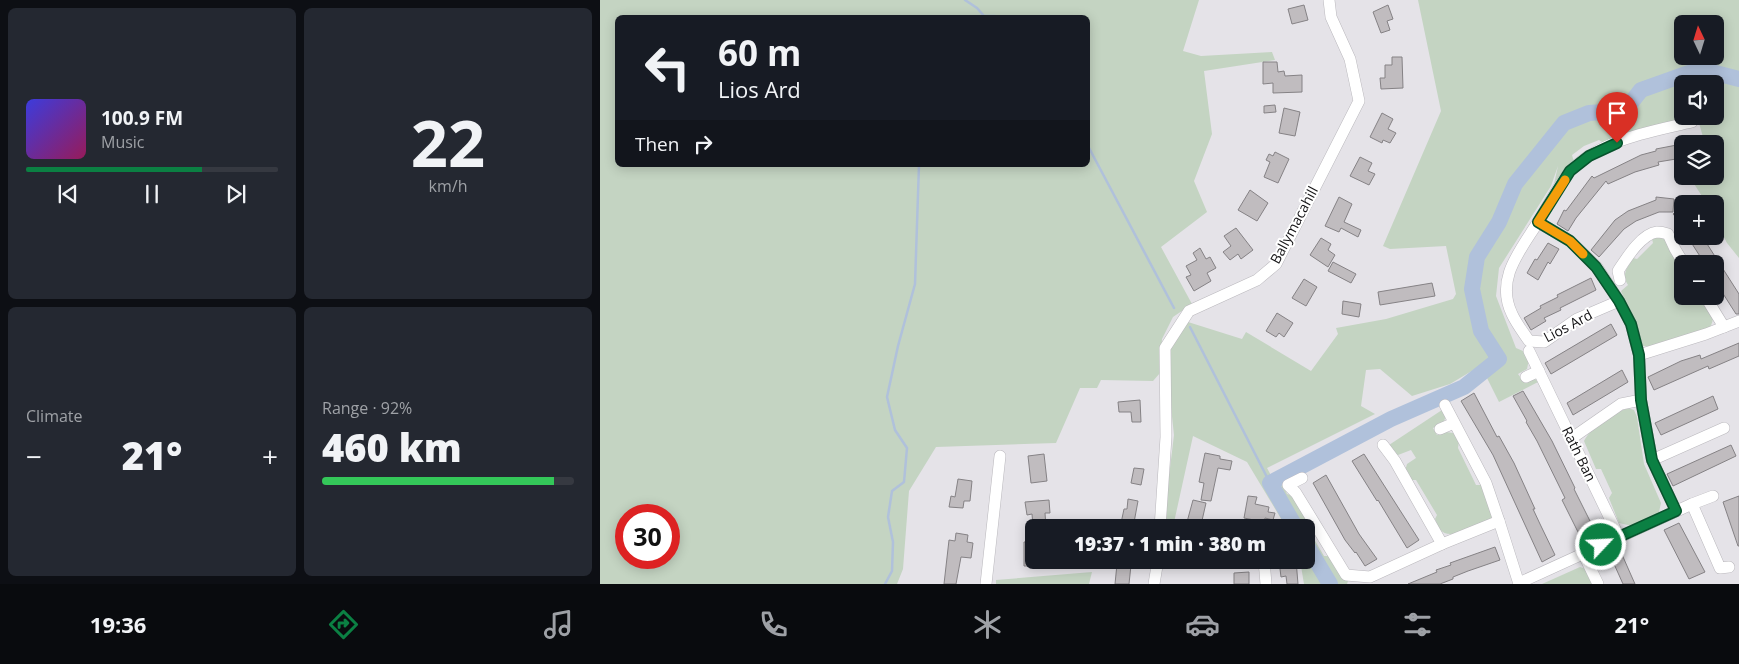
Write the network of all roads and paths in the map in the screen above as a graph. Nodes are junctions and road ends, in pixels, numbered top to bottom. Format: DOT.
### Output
graph roads {
  1 [pos="1329,0"];
  2 [pos="1680,125"];
  3 [pos="1538,222"];
  4 [pos="1679,255"];
  5 [pos="1620,280"];
  6 [pos="1619,301"];
  7 [pos="1711,305"];
  8 [pos="1739,320"];
  9 [pos="1724,326"];
  10 [pos="1530,351"];
  11 [pos="1639,355"];
  12 [pos="1539,371"];
  13 [pos="1526,377"];
  14 [pos="1641,400"];
  15 [pos="1445,405"];
  16 [pos="1454,424"];
  17 [pos="1724,428"];
  18 [pos="1440,429"];
  19 [pos="1572,438"];
  20 [pos="1383,446"];
  21 [pos="1000,456"];
  22 [pos="1652,460"];
  23 [pos="1302,478"];
  24 [pos="1713,496"];
  25 [pos="1692,504"];
  26 [pos="1676,511"];
  27 [pos="1161,519"];
  28 [pos="1499,521"];
  29 [pos="1619,537"];
  30 [pos="1442,544"];
  31 [pos="1584,553"];
  32 [pos="1729,567"];
  33 [pos="1156,569"];
  34 [pos="1265,569"];
  35 [pos="986,584"];
  36 [pos="1154,584"];
  37 [pos="1266,584"];
  38 [pos="1519,584"];
  39 [pos="1598,584"];
  1 -- 27 [label="street, Ballymacahill"];
  2 -- 3 [label="street, Lios Ard"];
  3 -- 6 [label="street"];
  3 -- 6 [label="street, Lios Ard"];
  4 -- 5 [label="street"];
  6 -- 11 [label="street"];
  7 -- 9 [label="street"];
  8 -- 9 [label="street"];
  9 -- 11 [label="street"];
  10 -- 12 [label="street, Rath Ban"];
  11 -- 14 [label="street"];
  12 -- 13 [label="street"];
  12 -- 19 [label="street, Rath Ban"];
  14 -- 19 [label="street"];
  14 -- 22 [label="street"];
  15 -- 16 [label="street"];
  16 -- 18 [label="street"];
  16 -- 28 [label="street"];
  17 -- 22 [label="street"];
  19 -- 29 [label="street, Rath Ban"];
  20 -- 30 [label="street"];
  21 -- 35 [label="street"];
  22 -- 26 [label="street"];
  23 -- 30 [label="street"];
  24 -- 25 [label="street"];
  25 -- 26 [label="street"];
  25 -- 32 [label="street"];
  26 -- 29 [label="street"];
  28 -- 30 [label="street"];
  28 -- 38 [label="street"];
  29 -- 31 [label="street"];
  31 -- 38 [label="street"];
  31 -- 39 [label="street"];
  33 -- 36 [label="street"];
  34 -- 37 [label="street"];
}
